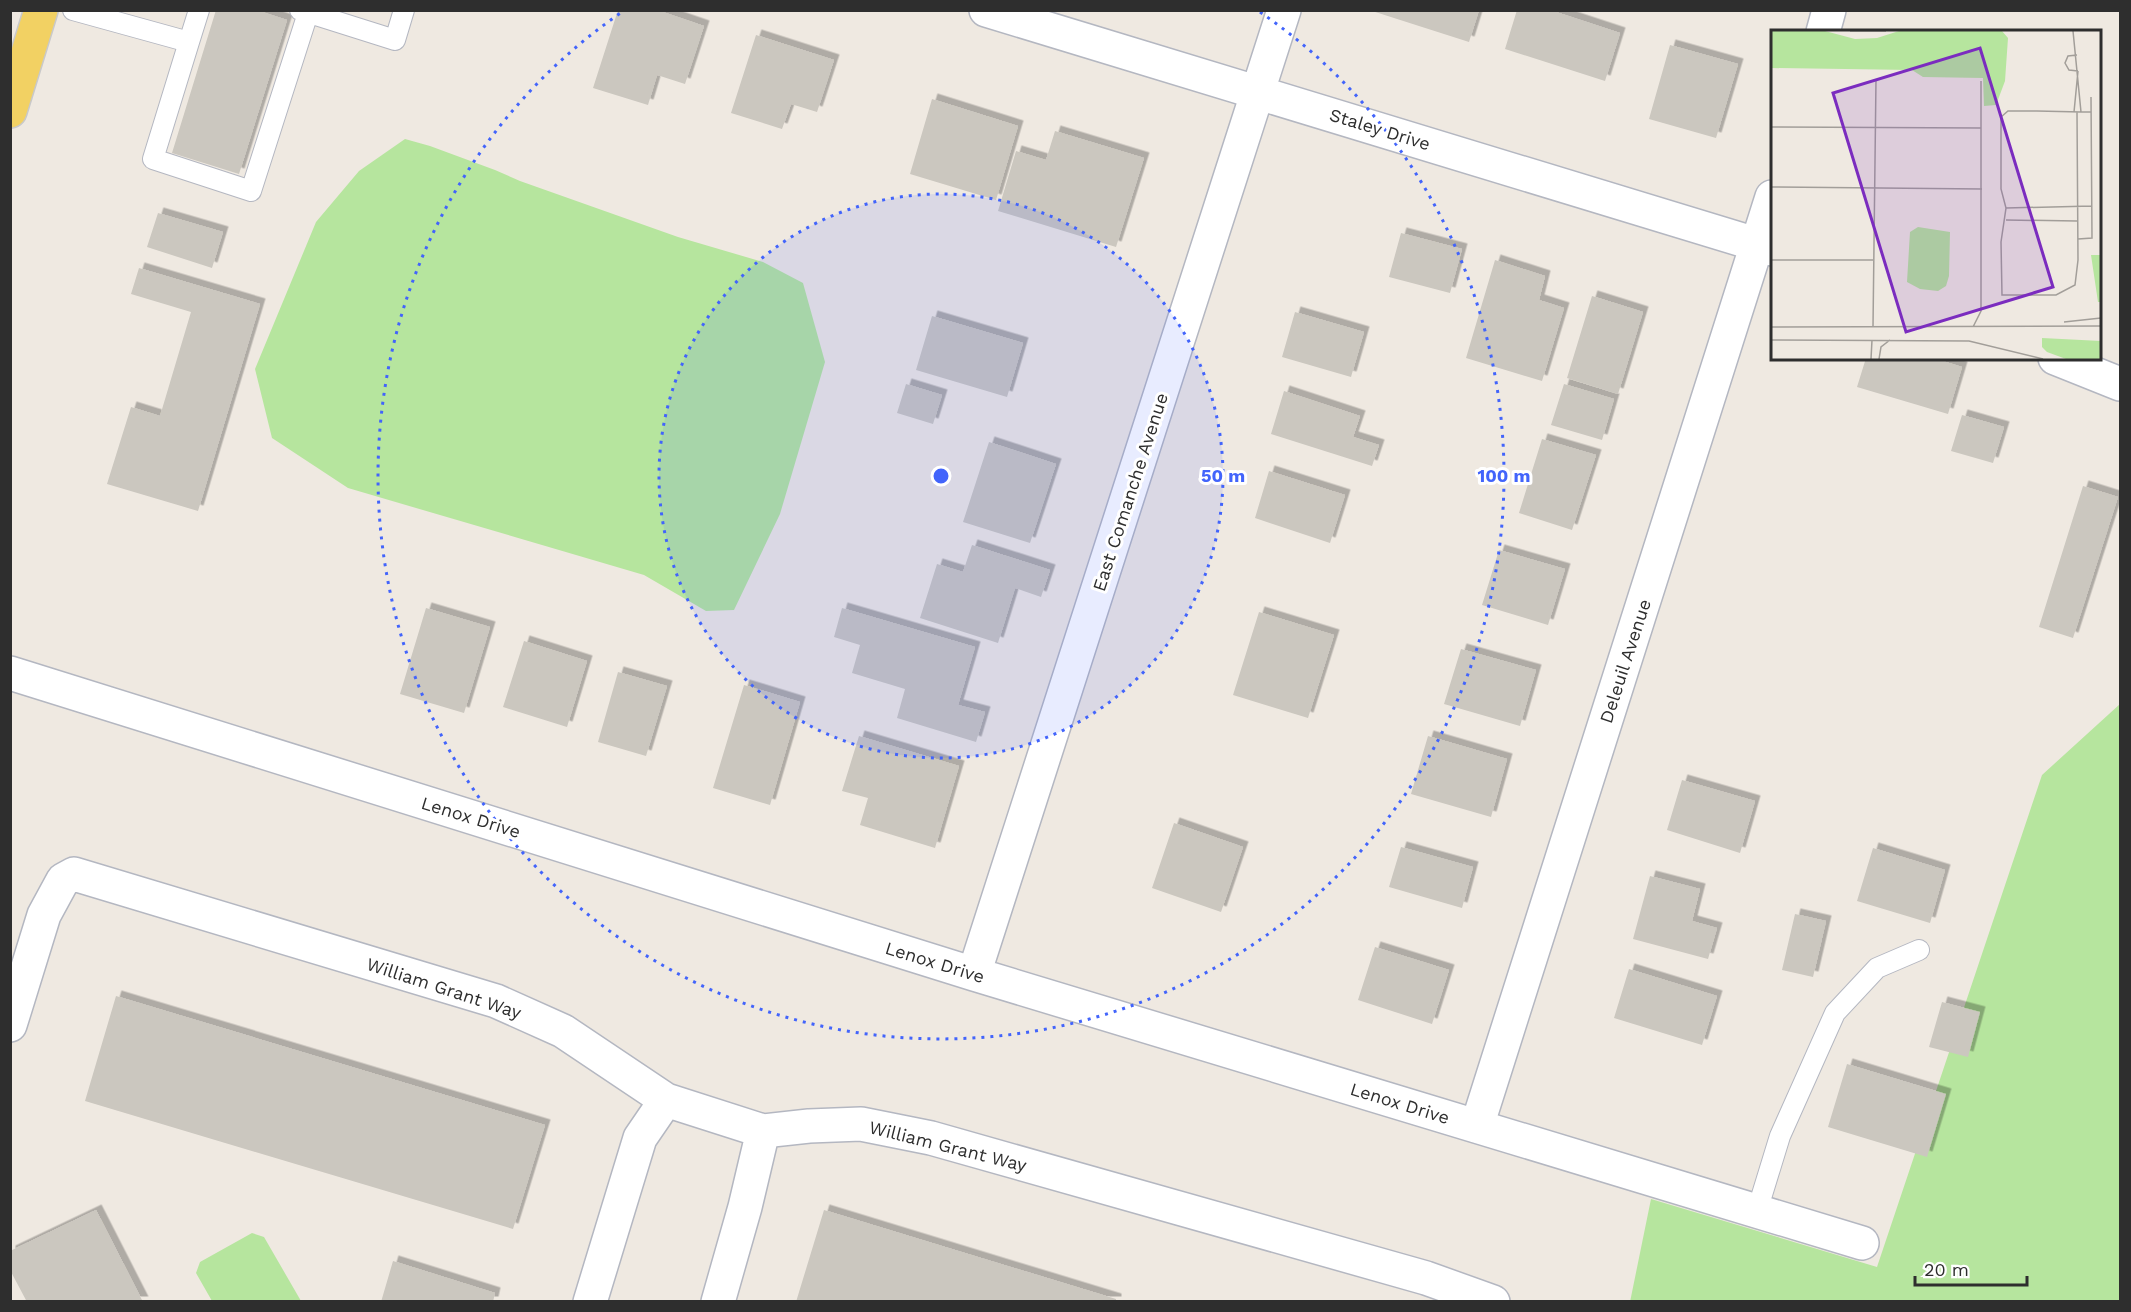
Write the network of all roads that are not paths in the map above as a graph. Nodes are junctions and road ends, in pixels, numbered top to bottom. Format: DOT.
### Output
graph roads {
  1 [pos="41,10"];
  2 [pos="73,10"];
  3 [pos="199,10"];
  4 [pos="404,10"];
  5 [pos="986,10"];
  6 [pos="1284,10"];
  7 [pos="1829,10"];
  8 [pos="304,12"];
  9 [pos="1824,30"];
  10 [pos="189,42"];
  11 [pos="1259,93"];
  12 [pos="10,111"];
  13 [pos="1771,209"];
  14 [pos="1765,246"];
  15 [pos="2060,360"];
  16 [pos="2121,384"];
  17 [pos="10,673"];
  18 [pos="1920,950"];
  19 [pos="974,974"];
  20 [pos="10,1025"];
  21 [pos="666,1100"];
  22 [pos="1477,1126"];
  23 [pos="763,1131"];
  24 [pos="1757,1211"];
  25 [pos="1862,1243"];
  26 [pos="590,1302"];
  27 [pos="718,1302"];
  28 [pos="1493,1302"];
  1 -- 12 [label="main road"];
  2 -- 10 [label="lane"];
  3 -- 10 [label="lane"];
  4 -- 8 [label="lane"];
  5 -- 11 [label="street, Staley Drive"];
  6 -- 11 [label="street, East Comanche Avenue"];
  7 -- 9 [label="street"];
  8 -- 10 [label="lane"];
  11 -- 14 [label="street, Staley Drive"];
  11 -- 19 [label="street, East Comanche Avenue"];
  13 -- 14 [label="street, Deleuil Avenue"];
  14 -- 22 [label="street, Deleuil Avenue"];
  15 -- 16 [label="street"];
  17 -- 19 [label="street, Lenox Drive"];
  18 -- 24 [label="lane"];
  19 -- 22 [label="street, Lenox Drive"];
  20 -- 21 [label="street, William Grant Way"];
  21 -- 23 [label="street, William Grant Way"];
  21 -- 26 [label="street"];
  22 -- 24 [label="street, Lenox Drive"];
  23 -- 27 [label="street"];
  23 -- 28 [label="street, William Grant Way"];
  24 -- 25 [label="street, Lenox Drive"];
}
